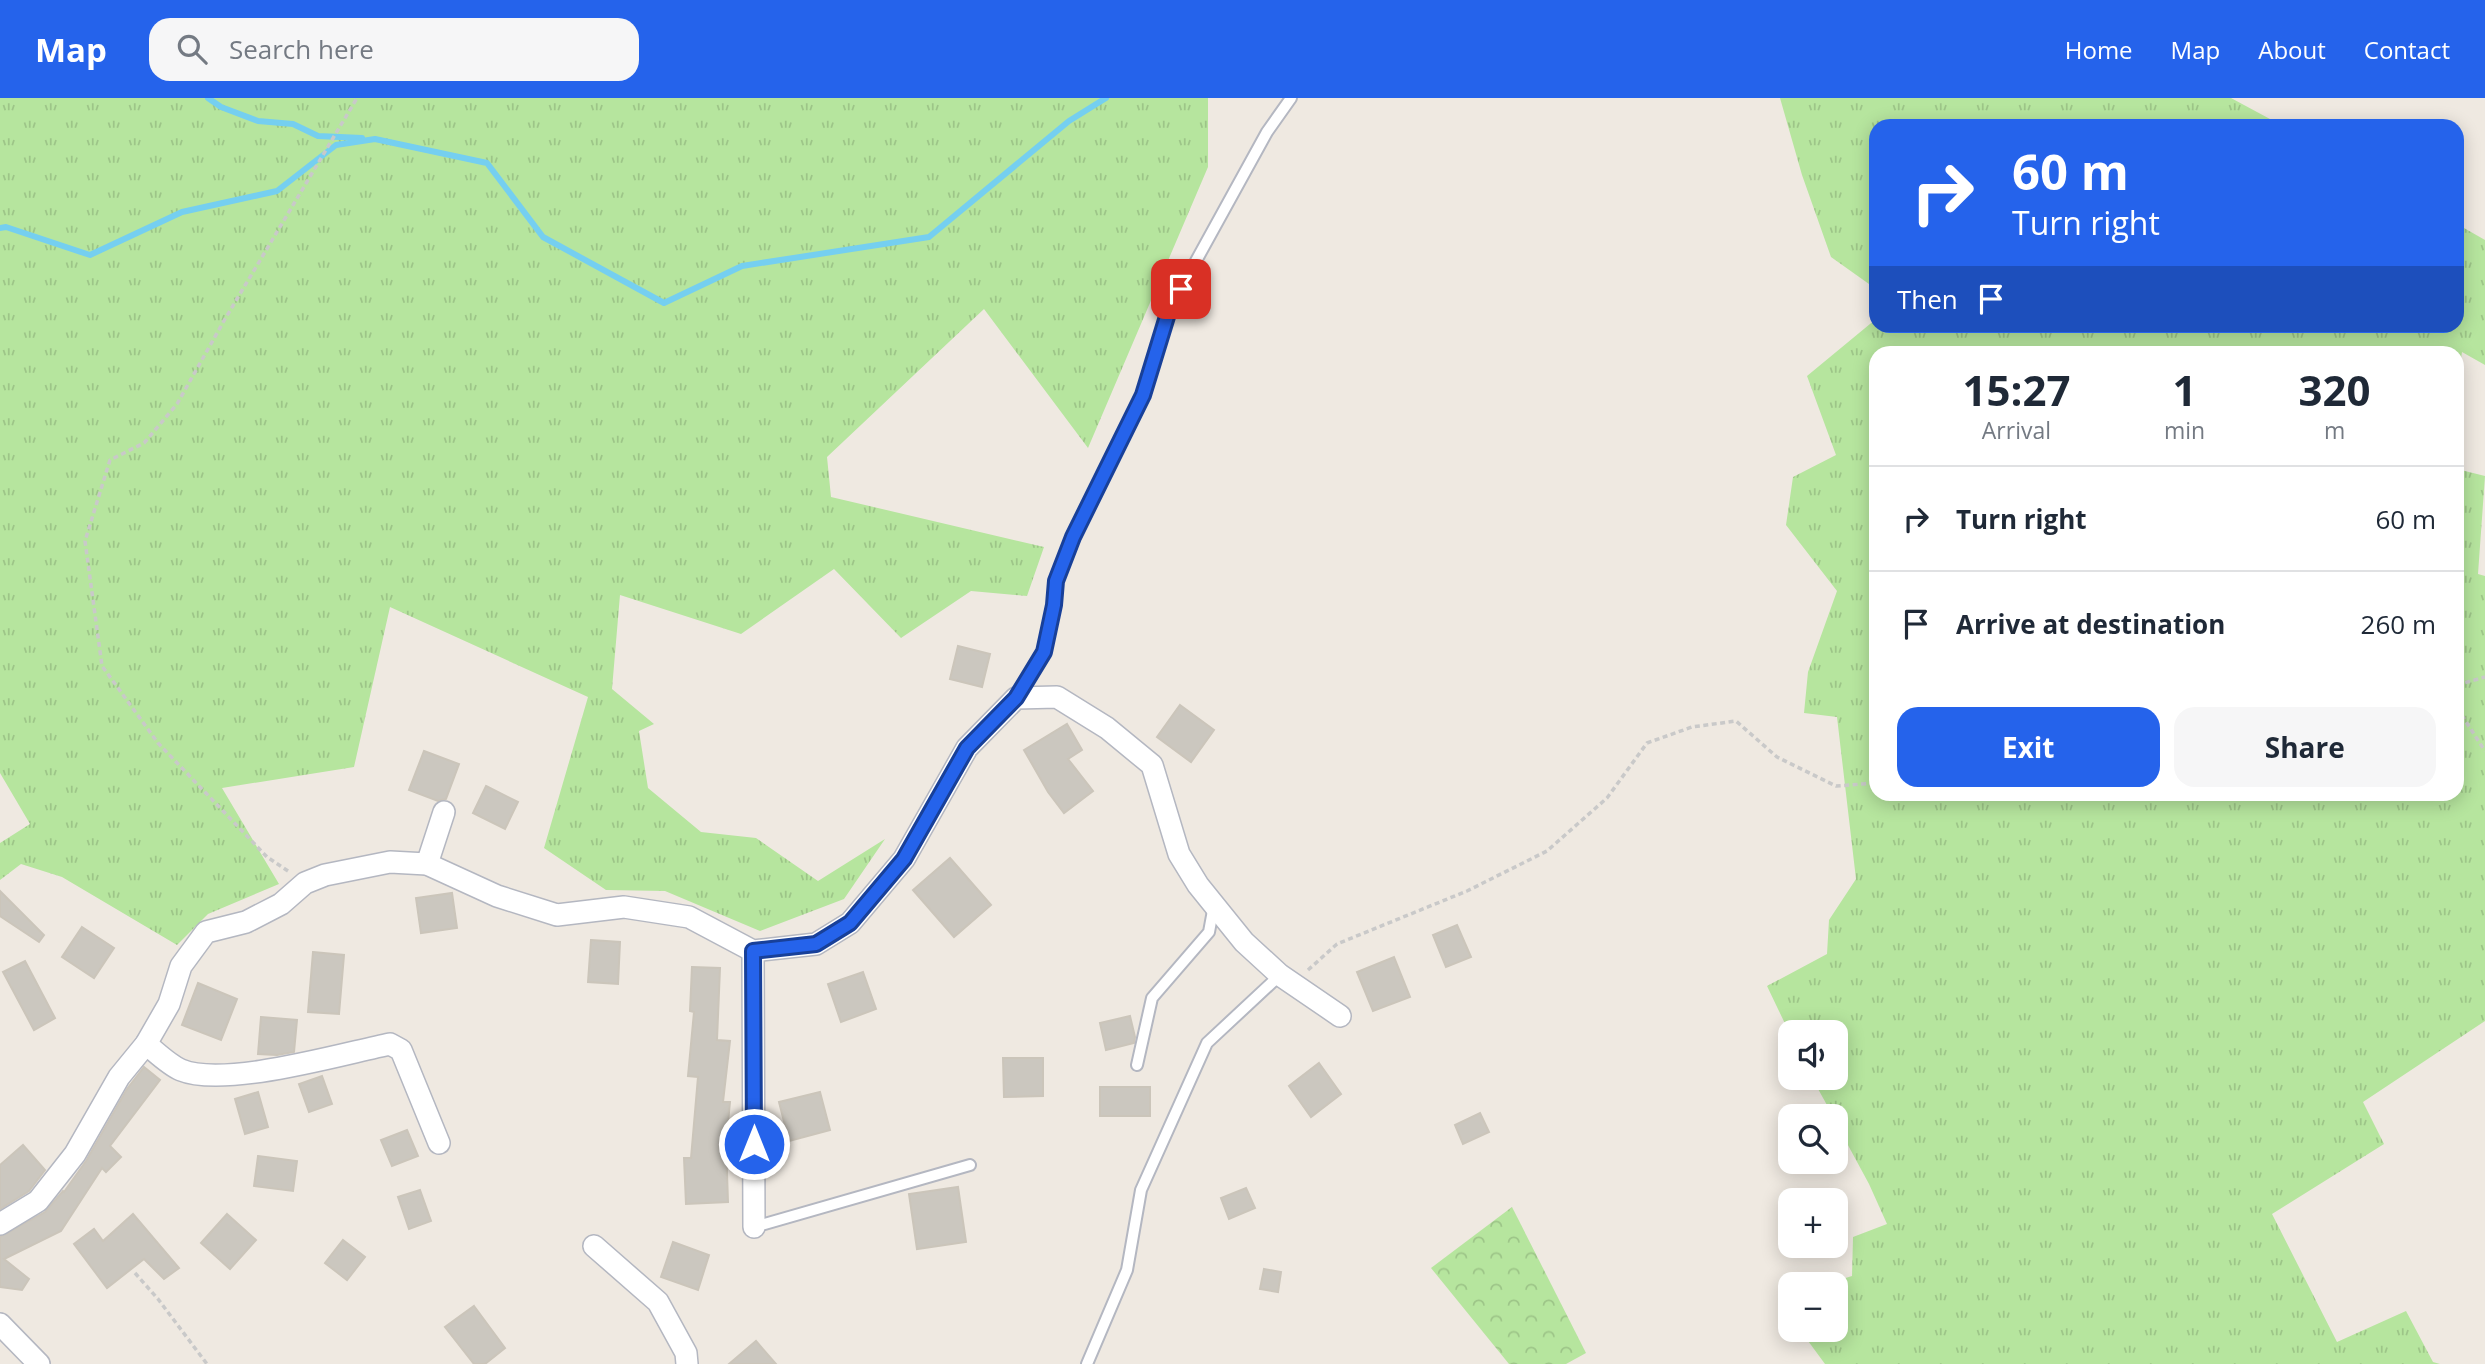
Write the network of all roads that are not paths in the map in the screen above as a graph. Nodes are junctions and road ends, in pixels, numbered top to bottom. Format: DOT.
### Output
graph roads {
  1 [pos="1291,98"];
  2 [pos="1016,698"];
  3 [pos="444,812"];
  4 [pos="427,864"];
  5 [pos="1214,905"];
  6 [pos="753,951"];
  7 [pos="1286,979"];
  8 [pos="1340,1016"];
  9 [pos="146,1044"];
  10 [pos="1137,1065"];
  11 [pos="439,1143"];
  12 [pos="971,1165"];
  13 [pos="0,1224"];
  14 [pos="754,1227"];
  15 [pos="594,1246"];
  16 [pos="0,1324"];
  17 [pos="39,1364"];
  18 [pos="687,1364"];
  19 [pos="1087,1364"];
  1 -- 2 [label="lane"];
  2 -- 5 [label="street"];
  2 -- 6 [label="street"];
  3 -- 4 [label="street"];
  4 -- 6 [label="street"];
  4 -- 9 [label="street"];
  5 -- 7 [label="street"];
  5 -- 10 [label="lane"];
  6 -- 14 [label="street"];
  7 -- 8 [label="street"];
  7 -- 19 [label="lane"];
  9 -- 11 [label="street"];
  9 -- 13 [label="street"];
  12 -- 14 [label="lane"];
  15 -- 18 [label="street"];
  16 -- 17 [label="street"];
}
